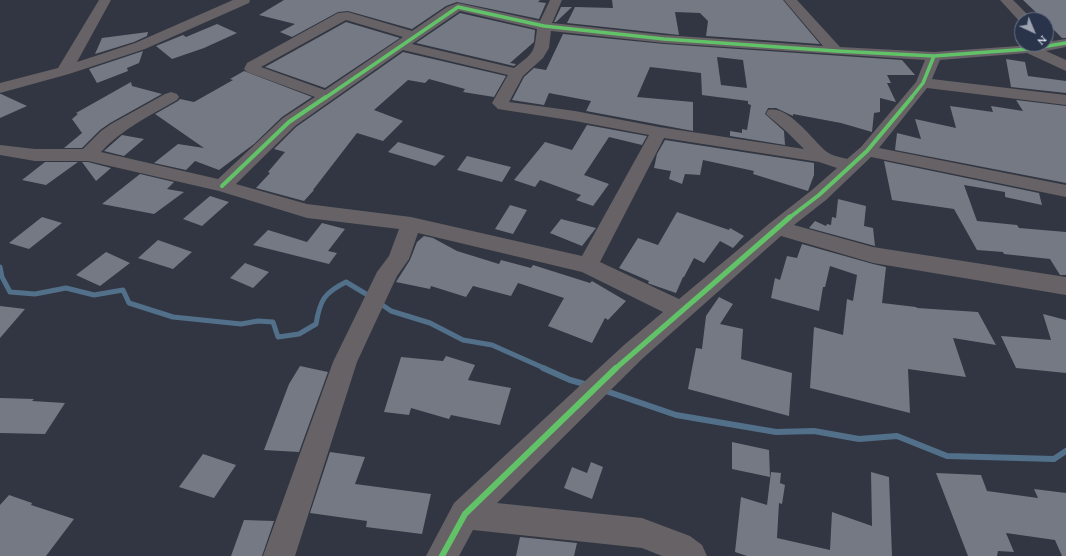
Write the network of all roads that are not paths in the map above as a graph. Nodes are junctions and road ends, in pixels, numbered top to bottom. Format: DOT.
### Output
graph roads {
  1 [pos="105,0"];
  2 [pos="244,0"];
  3 [pos="556,0"];
  4 [pos="790,0"];
  5 [pos="1006,0"];
  6 [pos="1018,12"];
  7 [pos="544,26"];
  8 [pos="415,36"];
  9 [pos="399,45"];
  10 [pos="1014,50"];
  11 [pos="836,51"];
  12 [pos="1037,52"];
  13 [pos="934,56"];
  14 [pos="1066,66"];
  15 [pos="64,71"];
  16 [pos="517,73"];
  17 [pos="923,83"];
  18 [pos="0,88"];
  19 [pos="327,96"];
  20 [pos="171,97"];
  21 [pos="1066,100"];
  22 [pos="774,114"];
  23 [pos="658,132"];
  24 [pos="0,150"];
  25 [pos="88,155"];
  26 [pos="822,157"];
  27 [pos="858,159"];
  28 [pos="222,186"];
  29 [pos="1066,192"];
  30 [pos="411,224"];
  31 [pos="777,228"];
  32 [pos="588,265"];
  33 [pos="1066,286"];
  34 [pos="681,311"];
  35 [pos="465,514"];
  36 [pos="279,556"];
  37 [pos="442,556"];
  38 [pos="691,556"];
  1 -- 15 [label="street"];
  2 -- 15 [label="street"];
  3 -- 7 [label="street"];
  4 -- 11 [label="street"];
  5 -- 6 [label="street"];
  7 -- 8 [label="street"];
  7 -- 11 [label="street"];
  7 -- 16 [label="street"];
  8 -- 9 [label="street"];
  8 -- 19 [label="street"];
  9 -- 16 [label="street"];
  9 -- 19 [label="street"];
  10 -- 13 [label="street"];
  11 -- 13 [label="street"];
  12 -- 14 [label="street"];
  13 -- 17 [label="street"];
  15 -- 18 [label="street"];
  16 -- 23 [label="street"];
  17 -- 21 [label="street"];
  17 -- 27 [label="street"];
  19 -- 28 [label="street"];
  20 -- 25 [label="street"];
  22 -- 26 [label="street"];
  23 -- 26 [label="street"];
  23 -- 32 [label="street"];
  24 -- 25 [label="street"];
  25 -- 28 [label="street"];
  26 -- 27 [label="street"];
  27 -- 29 [label="street"];
  27 -- 31 [label="street"];
  28 -- 30 [label="street"];
  30 -- 32 [label="street"];
  30 -- 36 [label="street"];
  31 -- 33 [label="street"];
  31 -- 34 [label="street"];
  32 -- 34 [label="street"];
  34 -- 35 [label="street"];
  35 -- 37 [label="street"];
  35 -- 38 [label="street"];
}
